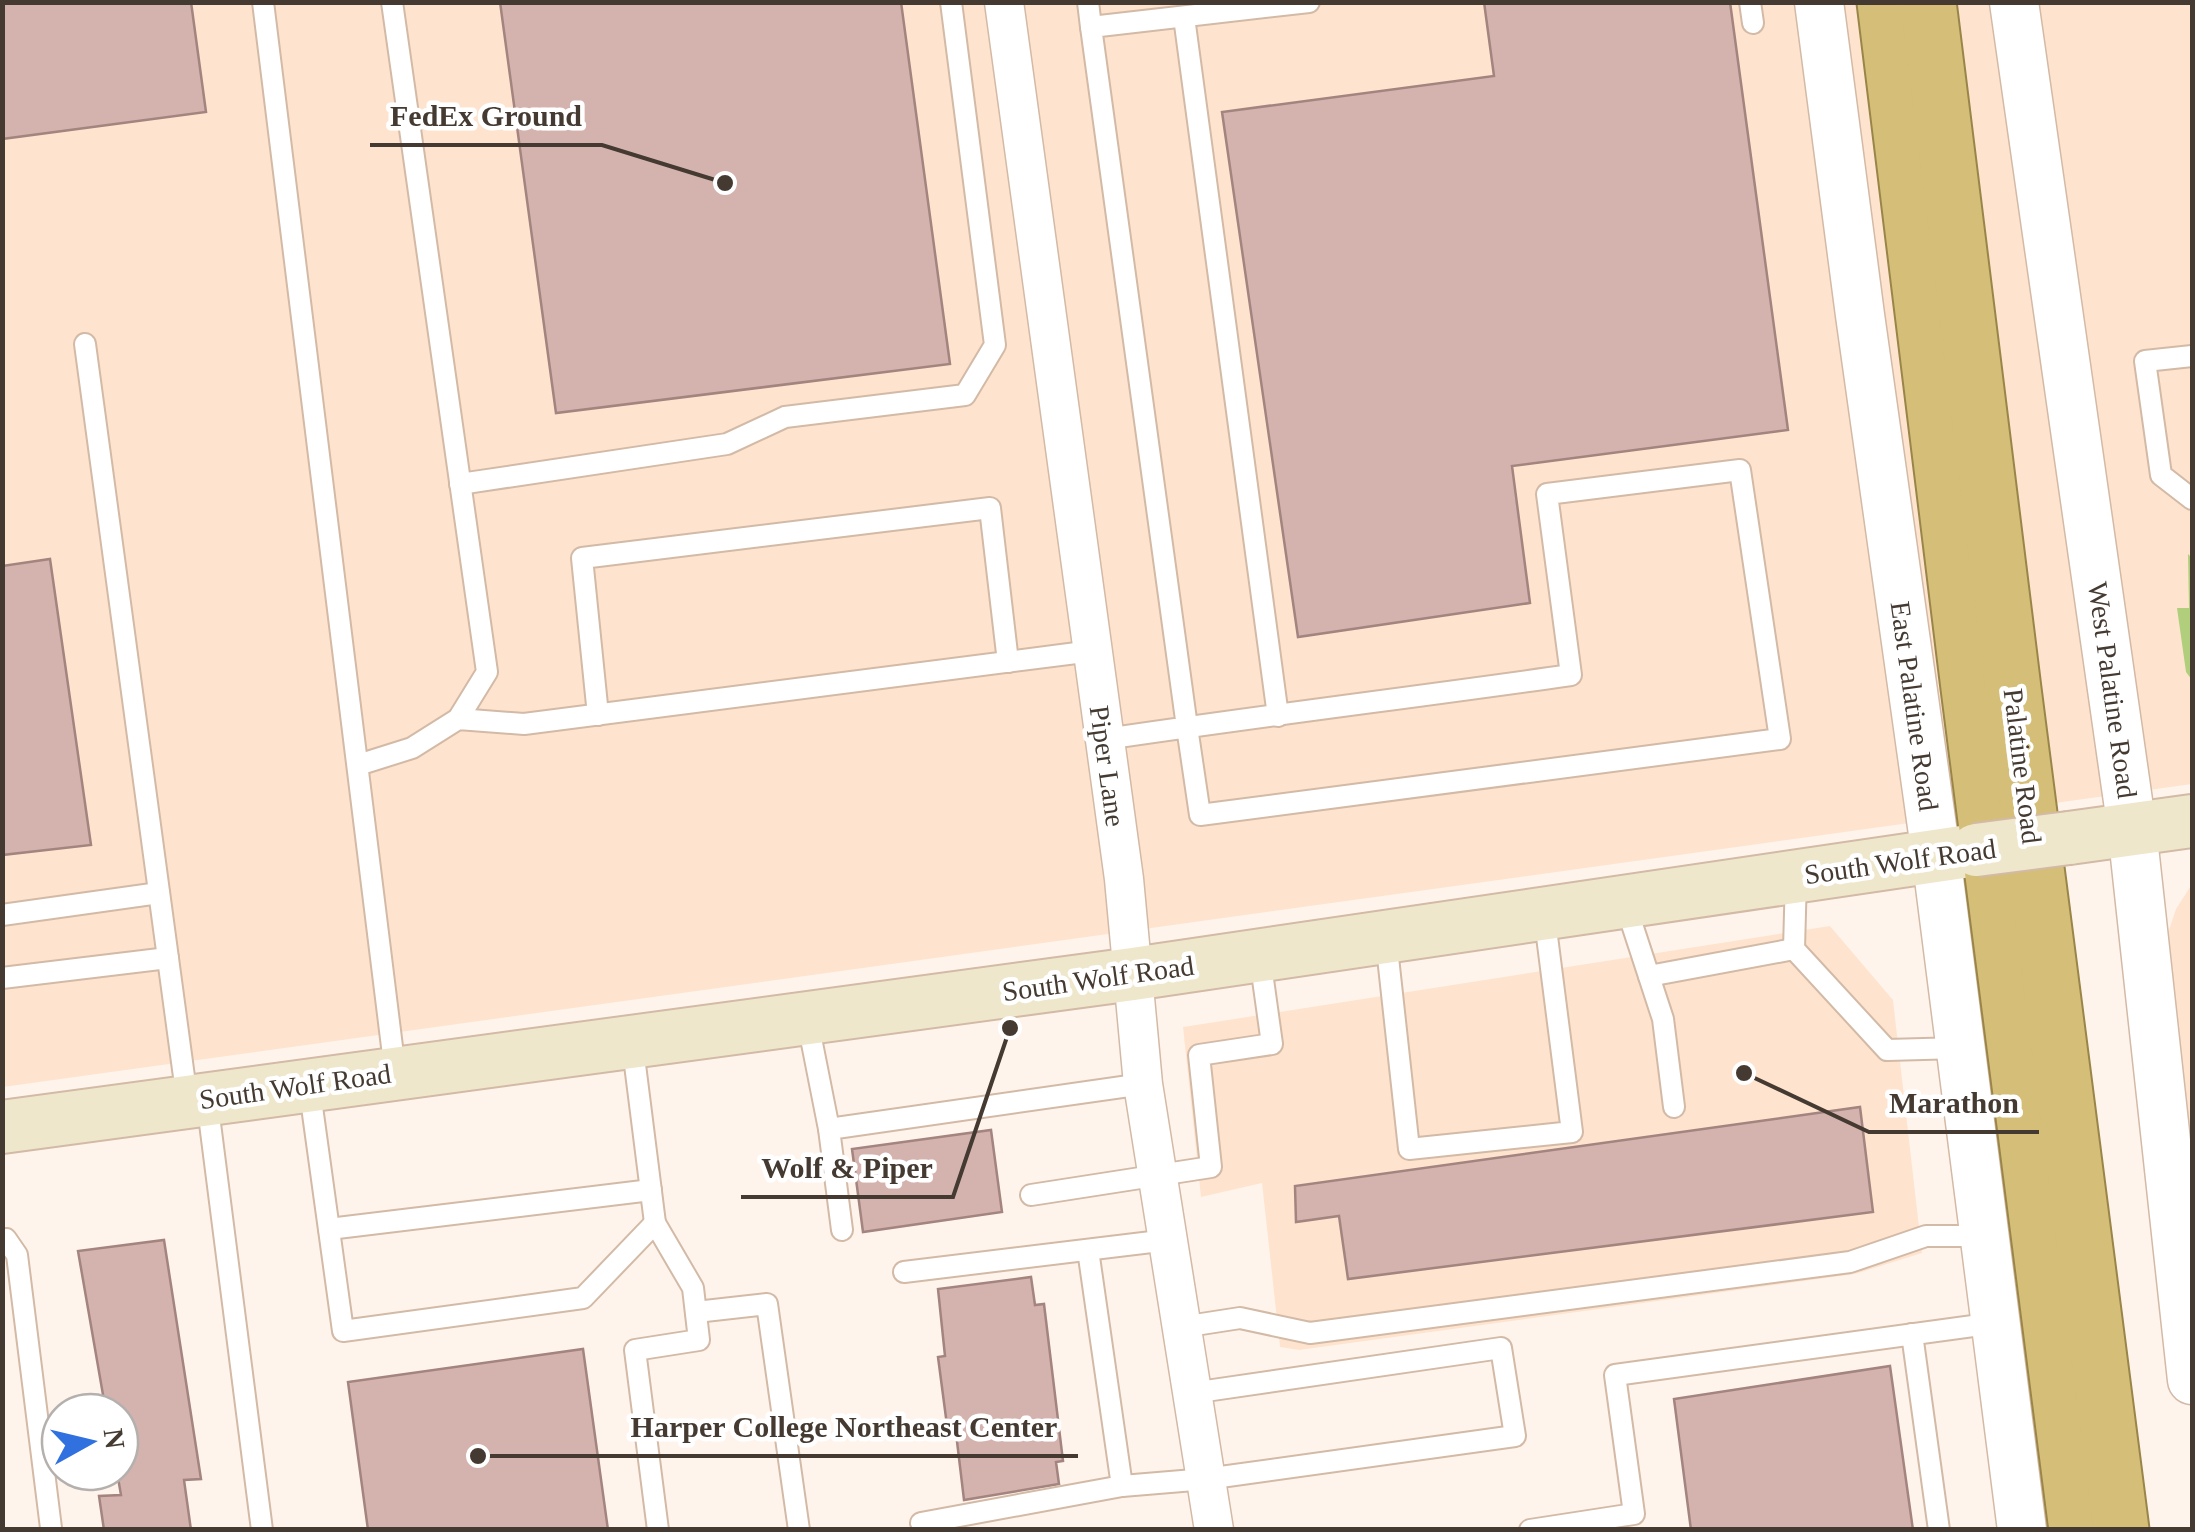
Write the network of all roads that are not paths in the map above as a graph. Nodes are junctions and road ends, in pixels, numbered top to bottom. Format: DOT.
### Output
graph roads {
  1 [pos="263,2"];
  2 [pos="392,2"];
  3 [pos="950,2"];
  4 [pos="1004,2"];
  5 [pos="1088,2"];
  6 [pos="1309,2"];
  7 [pos="1819,2"];
  8 [pos="1885,2"];
  9 [pos="1928,2"];
  10 [pos="2014,2"];
  11 [pos="1184,16"];
  12 [pos="1091,27"];
  13 [pos="85,344"];
  14 [pos="2192,356"];
  15 [pos="460,484"];
  16 [pos="2192,499"];
  17 [pos="1092,651"];
  18 [pos="1008,662"];
  19 [pos="598,715"];
  20 [pos="1278,716"];
  21 [pos="458,720"];
  22 [pos="1188,726"];
  23 [pos="1105,738"];
  24 [pos="358,766"];
  25 [pos="2192,821"];
  26 [pos="2132,829"];
  27 [pos="1956,852"];
  28 [pos="1796,876"];
  29 [pos="159,893"];
  30 [pos="1624,901"];
  31 [pos="1544,914"];
  32 [pos="2,915"];
  33 [pos="1385,937"];
  34 [pos="1794,949"];
  35 [pos="1260,956"];
  36 [pos="168,958"];
  37 [pos="1132,974"];
  38 [pos="1649,976"];
  39 [pos="2,978"];
  40 [pos="807,1018"];
  41 [pos="632,1041"];
  42 [pos="1960,1048"];
  43 [pos="395,1073"];
  44 [pos="1143,1084"];
  45 [pos="309,1085"];
  46 [pos="197,1100"];
  47 [pos="1674,1107"];
  48 [pos="2,1127"];
  49 [pos="829,1129"];
  50 [pos="1157,1176"];
  51 [pos="651,1190"];
  52 [pos="1032,1195"];
  53 [pos="655,1222"];
  54 [pos="329,1228"];
  55 [pos="842,1230"];
  56 [pos="1984,1236"];
  57 [pos="2,1240"];
  58 [pos="1168,1240"];
  59 [pos="1088,1250"];
  60 [pos="904,1272"];
  61 [pos="696,1312"];
  62 [pos="1995,1323"];
  63 [pos="1182,1327"];
  64 [pos="1912,1334"];
  65 [pos="2192,1380"];
  66 [pos="1192,1393"];
  67 [pos="1206,1478"];
  68 [pos="1122,1486"];
  69 [pos="1635,1522"];
  70 [pos="922,1523"];
  71 [pos="51,1528"];
  72 [pos="262,1530"];
  73 [pos="658,1530"];
  74 [pos="799,1530"];
  75 [pos="1214,1530"];
  76 [pos="1530,1530"];
  77 [pos="1939,1530"];
  78 [pos="2022,1530"];
  79 [pos="2078,1530"];
  80 [pos="2121,1530"];
  1 -- 24 [label="lane"];
  2 -- 15 [label="lane"];
  3 -- 15 [label="lane"];
  4 -- 17 [label="street, Piper Lane"];
  5 -- 12 [label="lane"];
  6 -- 11 [label="lane"];
  7 -- 27 [label="street, East Palatine Road"];
  8 -- 79 [label="highway, Palatine Road"];
  9 -- 80 [label="highway, Palatine Road"];
  10 -- 26 [label="street, West Palatine Road"];
  11 -- 12 [label="lane"];
  11 -- 20 [label="lane"];
  12 -- 22 [label="lane"];
  13 -- 29 [label="lane"];
  14 -- 16 [label="lane"];
  15 -- 21 [label="lane"];
  17 -- 18 [label="lane"];
  17 -- 23 [label="street, Piper Lane"];
  18 -- 19 [label="lane"];
  18 -- 19 [label="lane"];
  19 -- 21 [label="lane"];
  20 -- 22 [label="lane"];
  20 -- 22 [label="lane"];
  21 -- 24 [label="lane"];
  22 -- 23 [label="lane"];
  23 -- 37 [label="street, Piper Lane"];
  24 -- 43 [label="lane"];
  25 -- 26 [label="main road, South Wolf Road"];
  26 -- 27 [label="main road, South Wolf Road, bridge"];
  26 -- 65 [label="street, West Palatine Road"];
  27 -- 28 [label="main road, South Wolf Road"];
  27 -- 42 [label="street, East Palatine Road"];
  28 -- 30 [label="main road, South Wolf Road"];
  28 -- 34 [label="lane"];
  29 -- 32 [label="lane"];
  29 -- 36 [label="lane"];
  30 -- 31 [label="main road, South Wolf Road"];
  30 -- 38 [label="lane"];
  31 -- 33 [label="main road, South Wolf Road"];
  31 -- 33 [label="lane"];
  33 -- 35 [label="main road, South Wolf Road"];
  34 -- 38 [label="lane"];
  34 -- 42 [label="lane"];
  35 -- 37 [label="main road, South Wolf Road"];
  35 -- 50 [label="lane"];
  36 -- 39 [label="lane"];
  36 -- 46 [label="lane"];
  37 -- 40 [label="main road, South Wolf Road"];
  37 -- 44 [label="street, Piper Lane"];
  38 -- 47 [label="lane"];
  40 -- 41 [label="main road, South Wolf Road"];
  40 -- 49 [label="lane"];
  41 -- 43 [label="main road, South Wolf Road"];
  41 -- 51 [label="lane"];
  42 -- 56 [label="street, East Palatine Road"];
  43 -- 45 [label="main road, South Wolf Road"];
  44 -- 49 [label="lane"];
  44 -- 50 [label="street, Piper Lane"];
  45 -- 46 [label="main road, South Wolf Road"];
  45 -- 54 [label="lane"];
  46 -- 48 [label="main road, South Wolf Road"];
  46 -- 72 [label="lane"];
  49 -- 55 [label="lane"];
  50 -- 52 [label="lane"];
  50 -- 58 [label="street, Piper Lane"];
  51 -- 53 [label="lane"];
  51 -- 54 [label="lane"];
  53 -- 54 [label="lane"];
  53 -- 61 [label="lane"];
  56 -- 62 [label="street, East Palatine Road"];
  56 -- 63 [label="lane"];
  57 -- 71 [label="lane"];
  58 -- 59 [label="lane"];
  58 -- 63 [label="street, Piper Lane"];
  59 -- 60 [label="lane"];
  59 -- 68 [label="lane"];
  61 -- 73 [label="lane"];
  61 -- 74 [label="lane"];
  62 -- 64 [label="lane"];
  62 -- 78 [label="street, East Palatine Road"];
  63 -- 66 [label="street, Piper Lane"];
  64 -- 69 [label="lane"];
  64 -- 77 [label="lane"];
  66 -- 67 [label="street, Piper Lane"];
  66 -- 67 [label="lane"];
  67 -- 68 [label="lane"];
  67 -- 75 [label="street, Piper Lane"];
  68 -- 70 [label="lane"];
  69 -- 76 [label="lane"];
}
